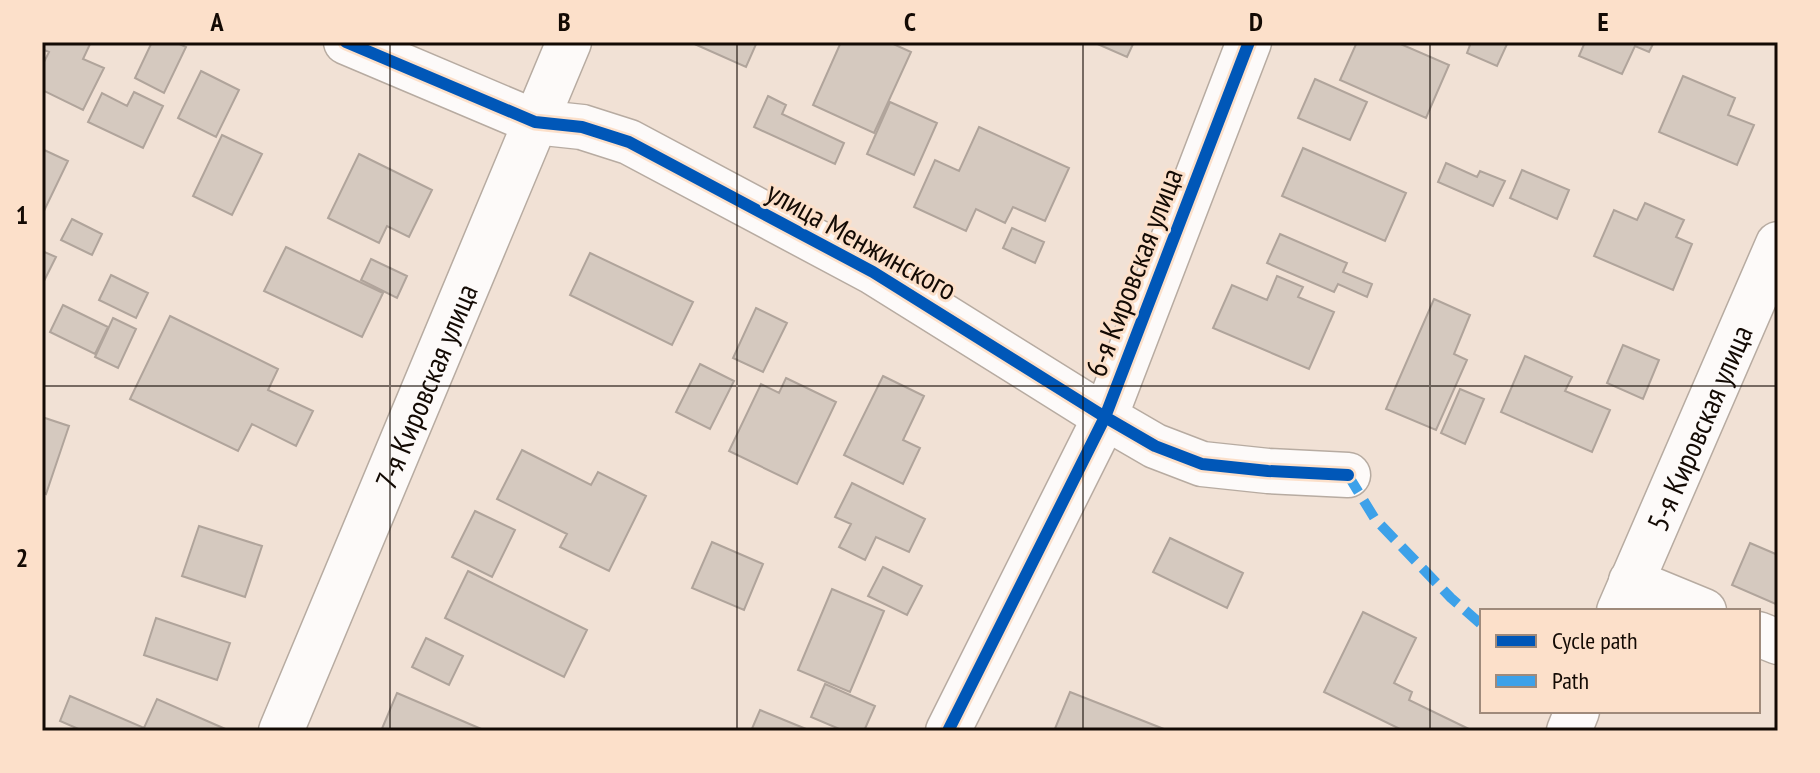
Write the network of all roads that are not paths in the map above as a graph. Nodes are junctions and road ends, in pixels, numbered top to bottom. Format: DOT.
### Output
graph roads {
  1 [pos="346,42"];
  2 [pos="569,42"];
  3 [pos="1249,42"];
  4 [pos="535,122"];
  5 [pos="1778,244"];
  6 [pos="1105,417"];
  7 [pos="1348,475"];
  8 [pos="1625,596"];
  9 [pos="1693,609"];
  10 [pos="281,731"];
  11 [pos="948,731"];
  1 -- 4 [label="street, улица Менжинского"];
  2 -- 4 [label="street, 7-я Кировская улица"];
  3 -- 6 [label="street, 6-я Кировская улица"];
  4 -- 6 [label="street, улица Менжинского"];
  4 -- 10 [label="street, 7-я Кировская улица"];
  5 -- 8 [label="street, 5-я Кировская улица"];
  6 -- 7 [label="street, улица Менжинского"];
  6 -- 11 [label="street, 6-я Кировская улица"];
  8 -- 9 [label="street"];
}
